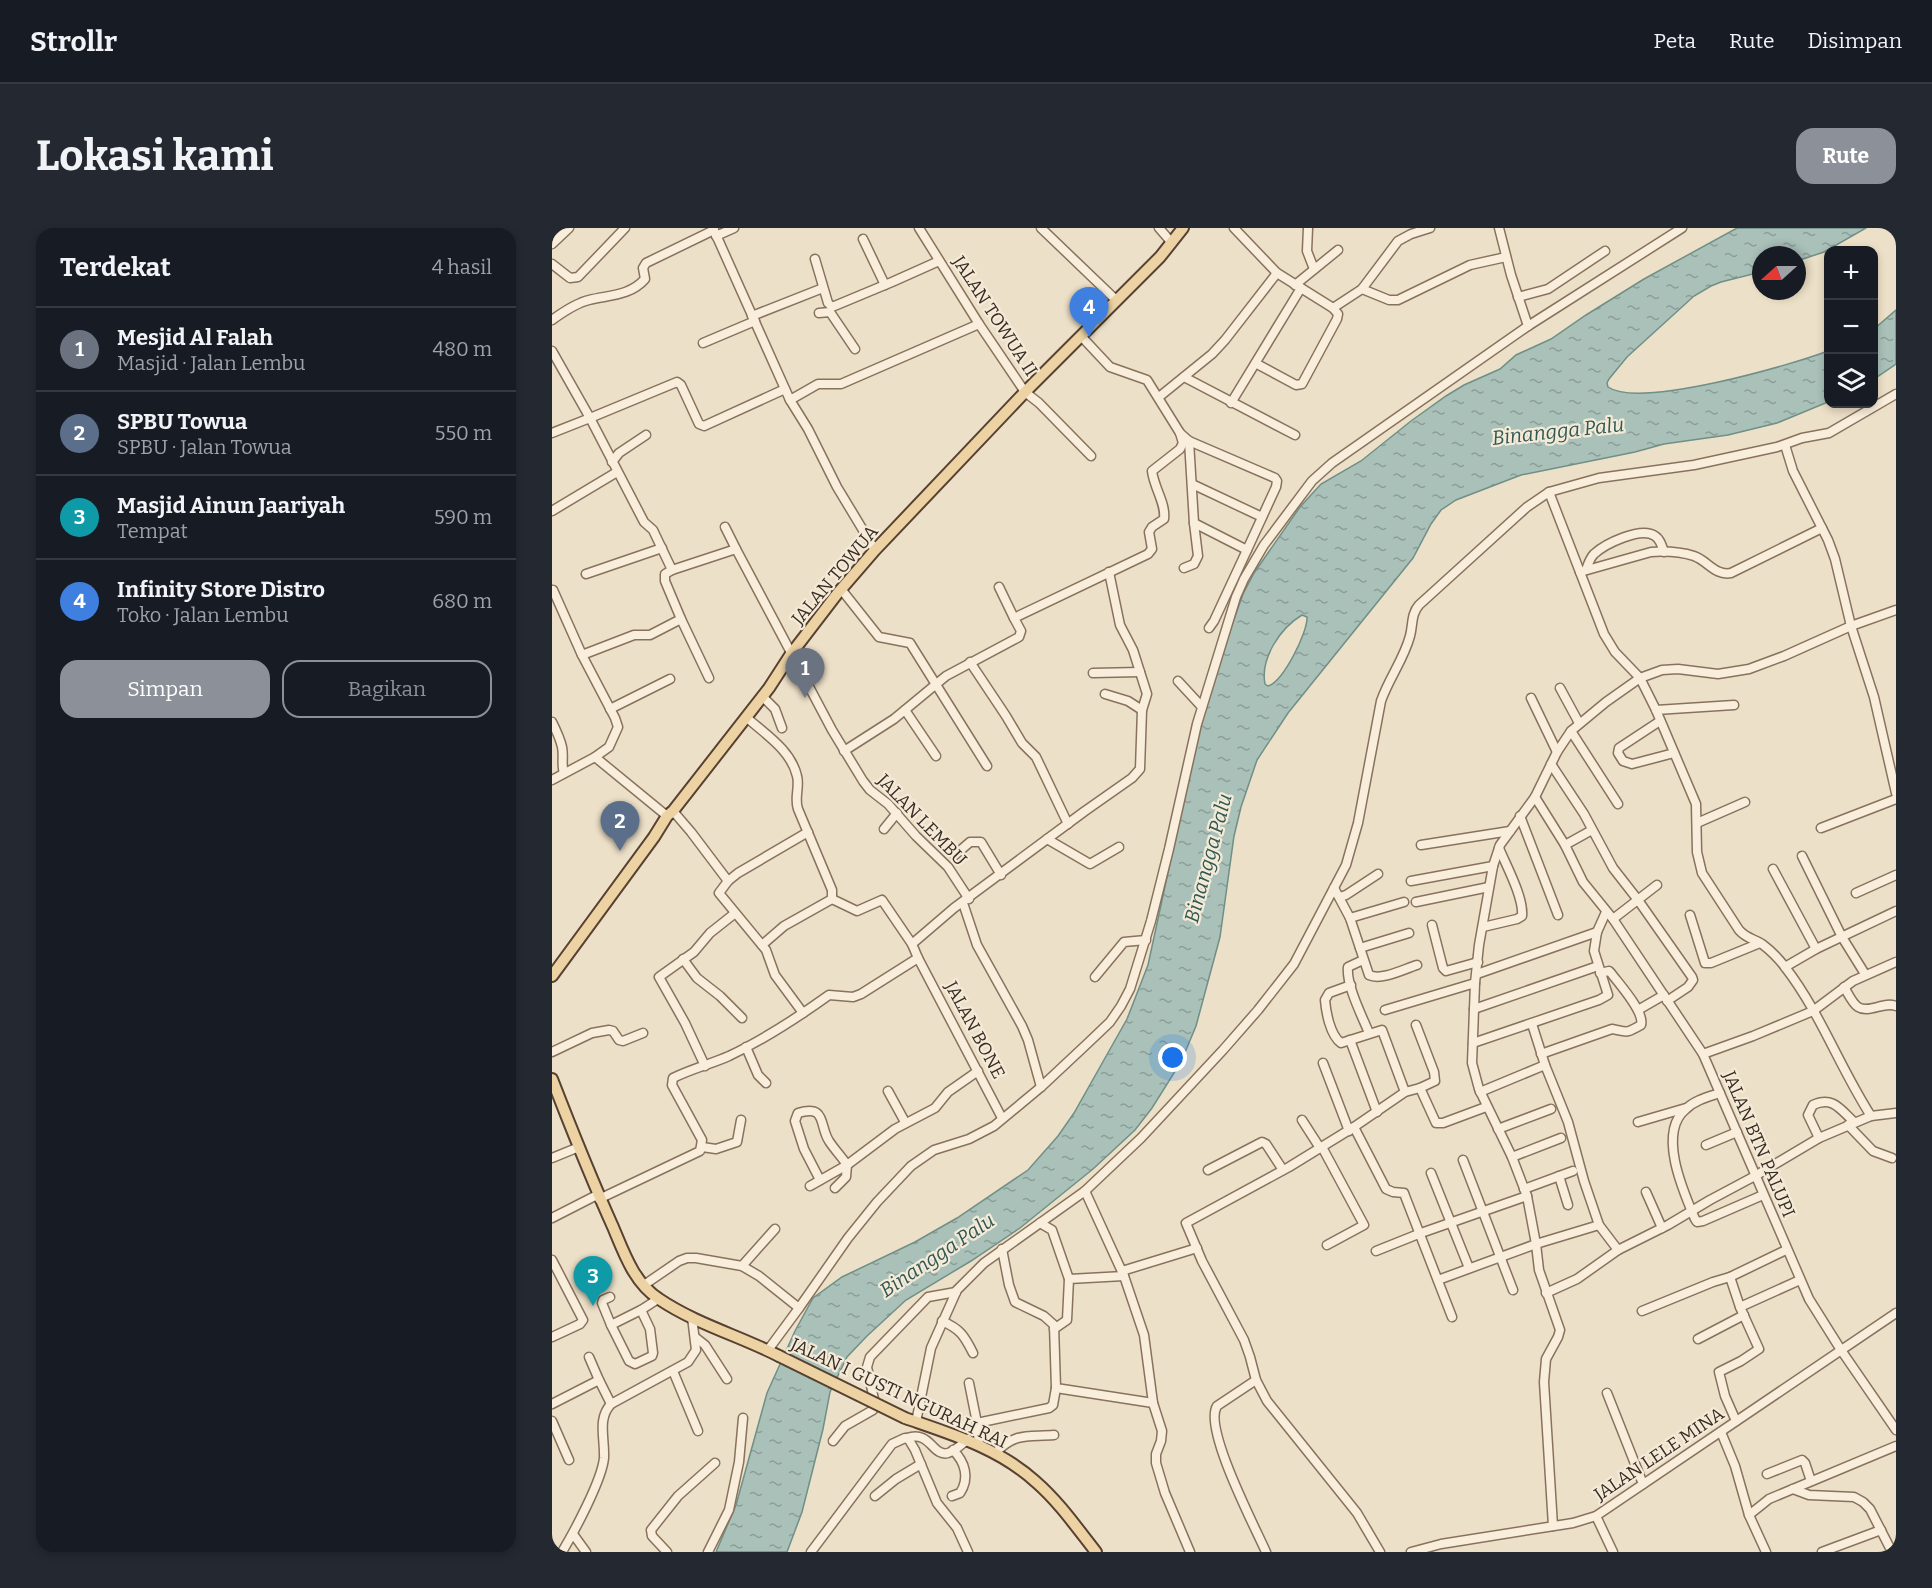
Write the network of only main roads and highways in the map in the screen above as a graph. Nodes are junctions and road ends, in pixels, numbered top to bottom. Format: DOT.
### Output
graph roads {
  1 [pos="1183,228"];
  2 [pos="552,976"];
  3 [pos="552,1079"];
  4 [pos="1096,1552"];
  1 -- 2 [label="main road, JALAN TOWUA"];
  3 -- 4 [label="main road, JALAN I GUSTI NGURAH RAI, bridge"];
}
